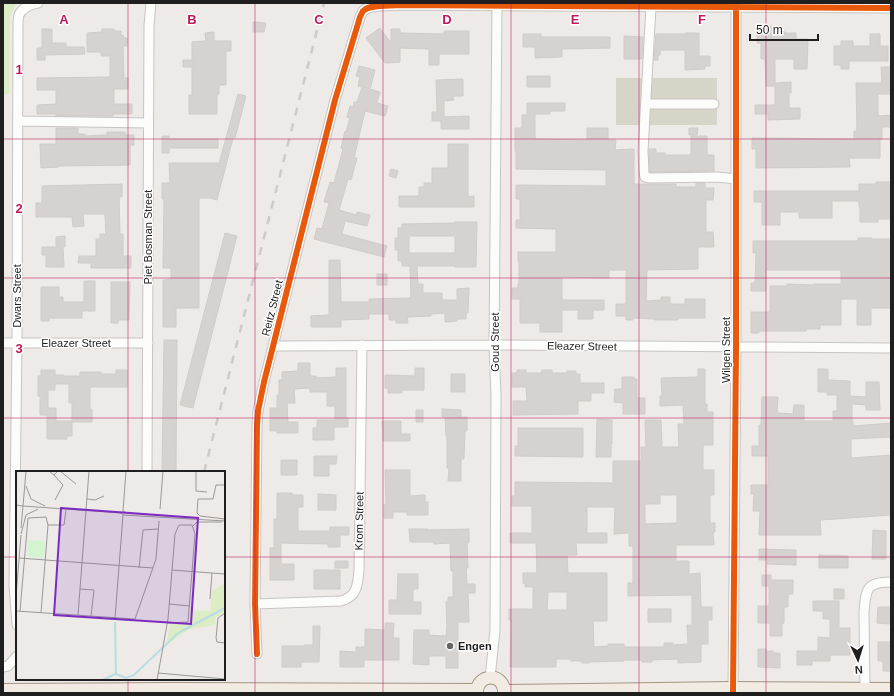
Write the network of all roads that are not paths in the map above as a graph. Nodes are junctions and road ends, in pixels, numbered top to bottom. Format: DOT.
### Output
graph roads {
  1 [pos="38,3"];
  2 [pos="151,3"];
  3 [pos="497,6"];
  4 [pos="651,7"];
  5 [pos="736,7"];
  6 [pos="891,8"];
  7 [pos="646,104"];
  8 [pos="714,104"];
  9 [pos="18,120"];
  10 [pos="148,123"];
  11 [pos="736,179"];
  12 [pos="17,343"];
  13 [pos="148,343"];
  14 [pos="3,344"];
  15 [pos="362,345"];
  16 [pos="494,345"];
  17 [pos="273,346"];
  18 [pos="736,348"];
  19 [pos="891,348"];
  20 [pos="147,471"];
  21 [pos="891,582"];
  22 [pos="255,604"];
  23 [pos="16,612"];
  24 [pos="257,654"];
  25 [pos="16,657"];
  26 [pos="3,667"];
  27 [pos="490,678"];
  28 [pos="865,688"];
  29 [pos="891,689"];
  30 [pos="3,690"];
  31 [pos="733,691"];
  32 [pos="477,692"];
  33 [pos="504,692"];
  1 -- 9 [label="street, Dwars Street"];
  2 -- 10 [label="street, Piet Bosman Street"];
  3 -- 4 [label="street, Reitz Street"];
  3 -- 16 [label="street, Goud Street"];
  3 -- 17 [label="street, Reitz Street"];
  4 -- 5 [label="street, Reitz Street"];
  4 -- 7 [label="street"];
  5 -- 6 [label="street, Reitz Street"];
  5 -- 11 [label="street, Wilgen Street"];
  7 -- 8 [label="street"];
  7 -- 11 [label="street"];
  9 -- 10 [label="street"];
  9 -- 12 [label="street, Dwars Street"];
  10 -- 13 [label="street, Piet Bosman Street"];
  11 -- 18 [label="street, Wilgen Street"];
  12 -- 13 [label="street, Eleazer Street"];
  12 -- 14 [label="street, Eleazer Street"];
  12 -- 23 [label="street, Dwars Street"];
  13 -- 20 [label="street, Piet Bosman Street"];
  15 -- 16 [label="street, Eleazer Street"];
  15 -- 17 [label="street, Eleazer Street"];
  15 -- 22 [label="street, Krom Street"];
  16 -- 18 [label="street, Eleazer Street"];
  16 -- 27 [label="street, Goud Street"];
  17 -- 22 [label="street, Reitz Street"];
  18 -- 19 [label="street, Eleazer Street"];
  18 -- 31 [label="street, Wilgen Street"];
  21 -- 28 [label="street"];
  22 -- 24 [label="street, Reitz Street"];
  25 -- 26 [label="street"];
  27 -- 32 [label="main road"];
  27 -- 33 [label="main road"];
  28 -- 29 [label="main road"];
  28 -- 31 [label="main road"];
  30 -- 32 [label="main road, bridge"];
  31 -- 33 [label="main road"];
}
